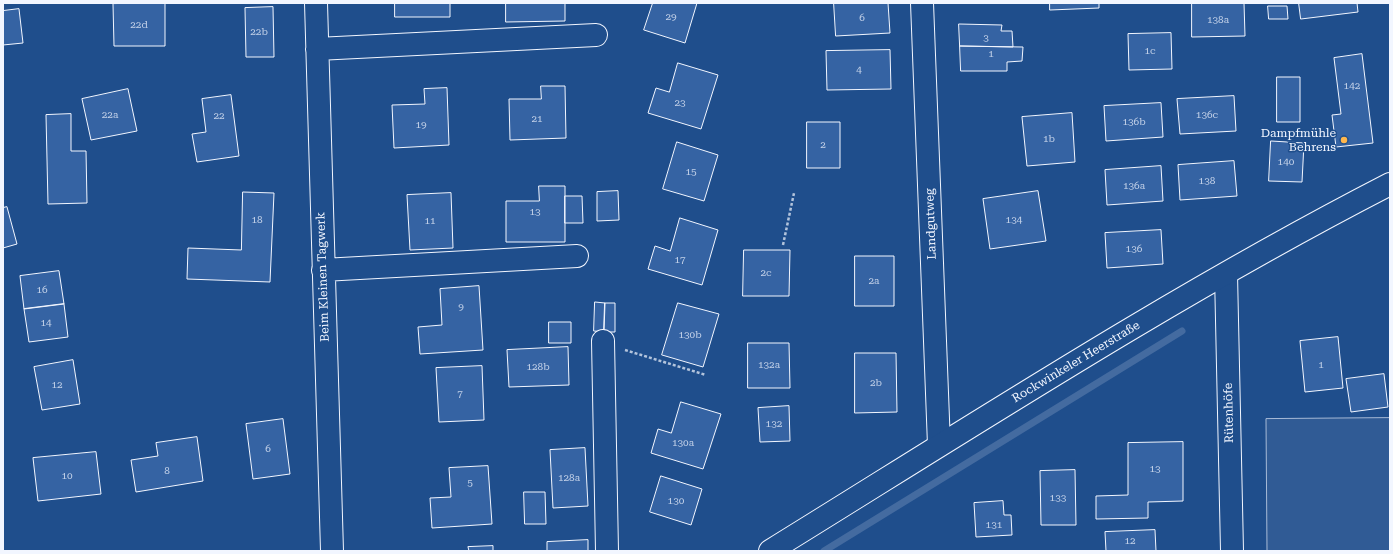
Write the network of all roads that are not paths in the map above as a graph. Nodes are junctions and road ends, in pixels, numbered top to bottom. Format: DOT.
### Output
graph roads {
  1 [pos="316,3"];
  2 [pos="922,3"];
  3 [pos="596,35"];
  4 [pos="317,49"];
  5 [pos="1390,184"];
  6 [pos="577,256"];
  7 [pos="323,270"];
  8 [pos="1226,274"];
  9 [pos="604,342"];
  10 [pos="939,445"];
  11 [pos="332,551"];
  12 [pos="607,551"];
  13 [pos="770,551"];
  14 [pos="1232,551"];
  1 -- 4 [label="street, Beim Kleinen Tagwerk"];
  2 -- 10 [label="street, Landgutweg"];
  3 -- 4 [label="street"];
  4 -- 7 [label="street, Beim Kleinen Tagwerk"];
  5 -- 8 [label="street, Rockwinkeler Heerstraße"];
  6 -- 7 [label="street"];
  7 -- 11 [label="street, Beim Kleinen Tagwerk"];
  8 -- 10 [label="street, Rockwinkeler Heerstraße"];
  8 -- 14 [label="street, Rütenhöfe"];
  9 -- 12 [label="street"];
  10 -- 13 [label="street, Rockwinkeler Heerstraße"];
}
